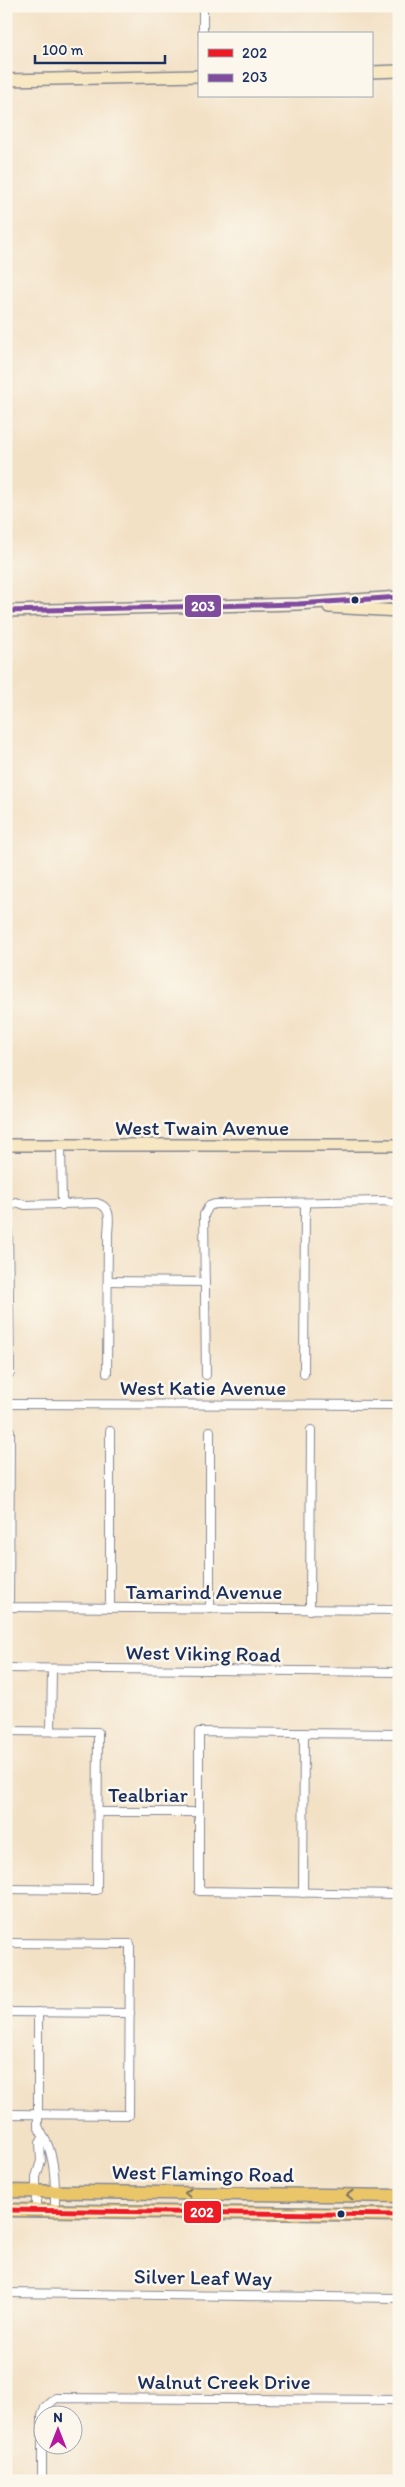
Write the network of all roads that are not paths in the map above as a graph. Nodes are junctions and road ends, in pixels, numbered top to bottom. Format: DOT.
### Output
graph roads {
  1 [pos="203,6"];
  2 [pos="203,32"];
  3 [pos="399,71"];
  4 [pos="372,72"];
  5 [pos="198,76"];
  6 [pos="6,80"];
  7 [pos="399,597"];
  8 [pos="298,604"];
  9 [pos="6,611"];
  10 [pos="399,611"];
  11 [pos="6,1145"];
  12 [pos="399,1145"];
  13 [pos="61,1146"];
  14 [pos="305,1203"];
  15 [pos="399,1203"];
  16 [pos="62,1205"];
  17 [pos="6,1210"];
  18 [pos="6,1221"];
  19 [pos="108,1281"];
  20 [pos="205,1282"];
  21 [pos="10,1373"];
  22 [pos="107,1373"];
  23 [pos="304,1374"];
  24 [pos="206,1375"];
  25 [pos="6,1404"];
  26 [pos="399,1405"];
  27 [pos="310,1430"];
  28 [pos="10,1431"];
  29 [pos="110,1431"];
  30 [pos="210,1431"];
  31 [pos="110,1608"];
  32 [pos="210,1609"];
  33 [pos="310,1610"];
  34 [pos="399,1610"];
  35 [pos="6,1668"];
  36 [pos="52,1669"];
  37 [pos="399,1672"];
  38 [pos="6,1731"];
  39 [pos="51,1731"];
  40 [pos="304,1733"];
  41 [pos="399,1734"];
  42 [pos="98,1812"];
  43 [pos="199,1812"];
  44 [pos="6,1889"];
  45 [pos="303,1892"];
  46 [pos="399,1894"];
  47 [pos="6,1942"];
  48 [pos="6,2012"];
  49 [pos="38,2012"];
  50 [pos="130,2013"];
  51 [pos="6,2114"];
  52 [pos="37,2114"];
  53 [pos="42,2138"];
  54 [pos="6,2191"];
  55 [pos="36,2192"];
  56 [pos="55,2192"];
  57 [pos="399,2196"];
  58 [pos="6,2210"];
  59 [pos="36,2210"];
  60 [pos="55,2210"];
  61 [pos="399,2214"];
  62 [pos="6,2293"];
  63 [pos="399,2298"];
  64 [pos="399,2400"];
  65 [pos="42,2481"];
  1 -- 2 [label="street"];
  3 -- 4 [label="main road"];
  5 -- 6 [label="main road"];
  7 -- 8 [label="main road"];
  8 -- 9 [label="main road"];
  8 -- 10 [label="main road"];
  11 -- 13 [label="main road, West Twain Avenue"];
  12 -- 13 [label="main road, West Twain Avenue"];
  13 -- 16 [label="street"];
  14 -- 15 [label="street"];
  14 -- 20 [label="street"];
  14 -- 23 [label="street"];
  16 -- 17 [label="street"];
  16 -- 19 [label="street"];
  18 -- 21 [label="street"];
  19 -- 20 [label="street"];
  19 -- 22 [label="street"];
  20 -- 24 [label="street"];
  25 -- 26 [label="street, West Katie Avenue"];
  27 -- 33 [label="street"];
  28 -- 31 [label="street, Tamarind Avenue"];
  29 -- 31 [label="street"];
  30 -- 32 [label="street"];
  31 -- 32 [label="street, Tamarind Avenue"];
  32 -- 33 [label="street, Tamarind Avenue"];
  33 -- 34 [label="street, Tamarind Avenue"];
  35 -- 36 [label="street, West Viking Road"];
  36 -- 37 [label="street, West Viking Road"];
  36 -- 39 [label="street"];
  38 -- 39 [label="street"];
  39 -- 42 [label="street"];
  40 -- 41 [label="street"];
  40 -- 43 [label="street"];
  40 -- 45 [label="street"];
  42 -- 43 [label="street, Tealbriar"];
  42 -- 44 [label="street"];
  43 -- 45 [label="street"];
  45 -- 46 [label="street"];
  47 -- 50 [label="street"];
  48 -- 49 [label="street"];
  49 -- 50 [label="street"];
  49 -- 52 [label="street"];
  50 -- 52 [label="street"];
  51 -- 52 [label="street"];
  52 -- 53 [label="street"];
  53 -- 55 [label="street"];
  53 -- 56 [label="street"];
  54 -- 55 [label="main road, West Flamingo Road"];
  55 -- 56 [label="main road, West Flamingo Road"];
  55 -- 59 [label="street"];
  57 -- 56 [label="main road, West Flamingo Road, one-way"];
  56 -- 60 [label="street"];
  58 -- 59 [label="main road, West Flamingo Road"];
  59 -- 60 [label="main road, West Flamingo Road"];
  60 -- 61 [label="main road, West Flamingo Road"];
  62 -- 63 [label="street, Silver Leaf Way"];
  64 -- 65 [label="street, Walnut Creek Drive"];
}
